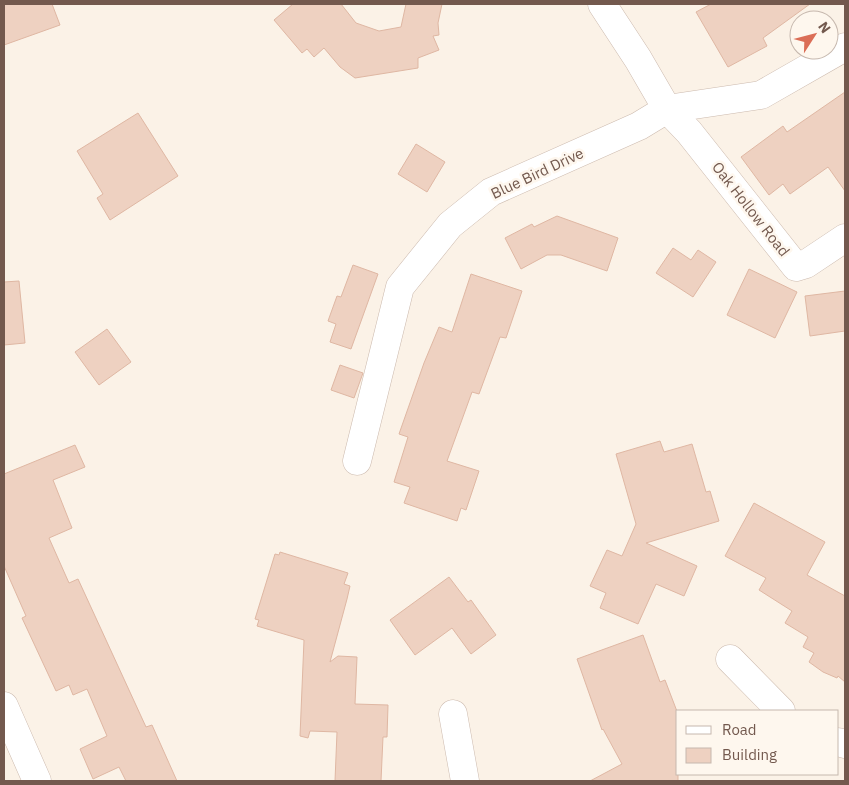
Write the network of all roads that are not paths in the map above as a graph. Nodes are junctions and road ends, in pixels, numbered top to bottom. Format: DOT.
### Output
graph roads {
  1 [pos="602,4"];
  2 [pos="845,47"];
  3 [pos="667,109"];
  4 [pos="845,238"];
  5 [pos="357,460"];
  6 [pos="730,659"];
  7 [pos="4,706"];
  8 [pos="780,710"];
  9 [pos="452,714"];
  10 [pos="37,781"];
  11 [pos="465,781"];
  1 -- 3 [label="street"];
  2 -- 3 [label="street"];
  3 -- 4 [label="street, Oak Hollow Road"];
  3 -- 5 [label="street, Blue Bird Drive"];
  6 -- 8 [label="street"];
  7 -- 10 [label="street"];
  9 -- 11 [label="street"];
}
